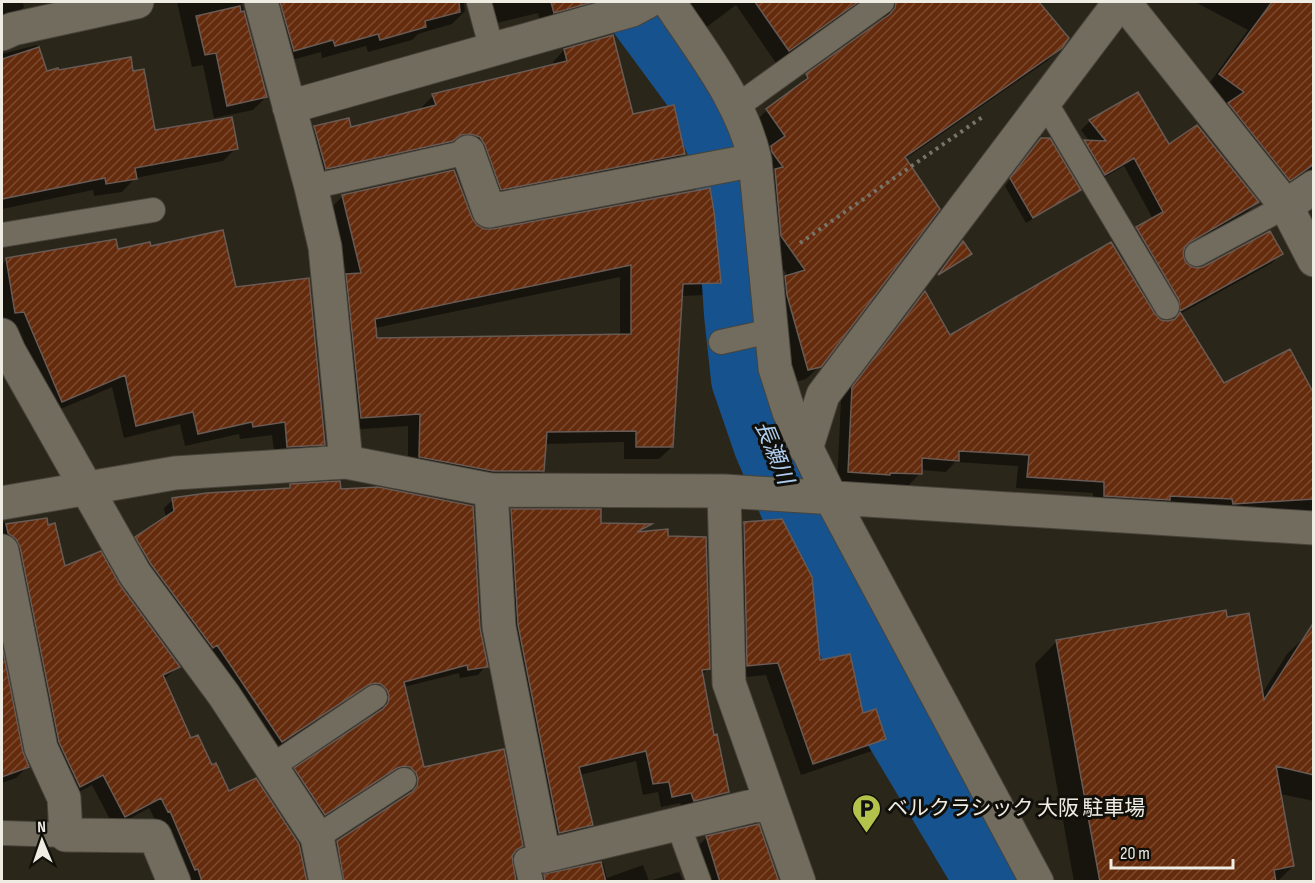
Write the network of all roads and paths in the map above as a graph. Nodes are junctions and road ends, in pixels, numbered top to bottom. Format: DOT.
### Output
graph roads {
  1 [pos="137,2"];
  2 [pos="261,2"];
  3 [pos="479,2"];
  4 [pos="669,2"];
  5 [pos="882,2"];
  6 [pos="1122,2"];
  7 [pos="639,6"];
  8 [pos="2,34"];
  9 [pos="492,50"];
  10 [pos="1045,102"];
  11 [pos="289,107"];
  12 [pos="736,107"];
  13 [pos="1024,128"];
  14 [pos="468,152"];
  15 [pos="735,165"];
  16 [pos="311,187"];
  17 [pos="1314,187"];
  18 [pos="1286,206"];
  19 [pos="153,210"];
  20 [pos="2,235"];
  21 [pos="1197,254"];
  22 [pos="1314,260"];
  23 [pos="765,268"];
  24 [pos="1167,307"];
  25 [pos="763,333"];
  26 [pos="2,336"];
  27 [pos="721,342"];
  28 [pos="806,449"];
  29 [pos="346,462"];
  30 [pos="88,489"];
  31 [pos="491,490"];
  32 [pos="723,491"];
  33 [pos="804,496"];
  34 [pos="2,503"];
  35 [pos="1314,528"];
  36 [pos="2,550"];
  37 [pos="375,697"];
  38 [pos="271,767"];
  39 [pos="404,780"];
  40 [pos="769,802"];
  41 [pos="678,824"];
  42 [pos="2,833"];
  43 [pos="66,835"];
  44 [pos="317,837"];
  45 [pos="538,869"];
  46 [pos="174,882"];
  47 [pos="326,882"];
  48 [pos="699,882"];
  49 [pos="799,882"];
  50 [pos="1037,882"];
  1 -- 8 [label="street"];
  2 -- 11 [label="street"];
  3 -- 9 [label="lane"];
  4 -- 12 [label="street"];
  5 -- 12 [label="lane"];
  6 -- 10 [label="street"];
  6 -- 18 [label="street"];
  7 -- 9 [label="street"];
  9 -- 11 [label="street"];
  10 -- 13 [label="street"];
  10 -- 24 [label="lane"];
  11 -- 16 [label="street"];
  12 -- 15 [label="street"];
  13 -- 23 [label="path"];
  13 -- 28 [label="street"];
  14 -- 15 [label="street"];
  14 -- 16 [label="lane"];
  15 -- 23 [label="street"];
  16 -- 29 [label="street"];
  17 -- 18 [label="street"];
  18 -- 21 [label="lane"];
  18 -- 22 [label="street"];
  19 -- 20 [label="lane"];
  23 -- 25 [label="street"];
  25 -- 27 [label="lane"];
  25 -- 28 [label="street"];
  26 -- 30 [label="street"];
  28 -- 33 [label="street"];
  29 -- 30 [label="street"];
  29 -- 31 [label="street"];
  30 -- 34 [label="street"];
  30 -- 38 [label="street"];
  31 -- 32 [label="street"];
  31 -- 45 [label="street"];
  32 -- 33 [label="street"];
  32 -- 40 [label="street"];
  33 -- 35 [label="street"];
  33 -- 50 [label="street"];
  36 -- 43 [label="street"];
  37 -- 38 [label="lane"];
  38 -- 44 [label="street"];
  39 -- 44 [label="lane"];
  40 -- 41 [label="street"];
  40 -- 49 [label="street"];
  41 -- 45 [label="street"];
  41 -- 48 [label="lane"];
  42 -- 43 [label="lane"];
  43 -- 46 [label="street"];
  44 -- 47 [label="street"];
}
